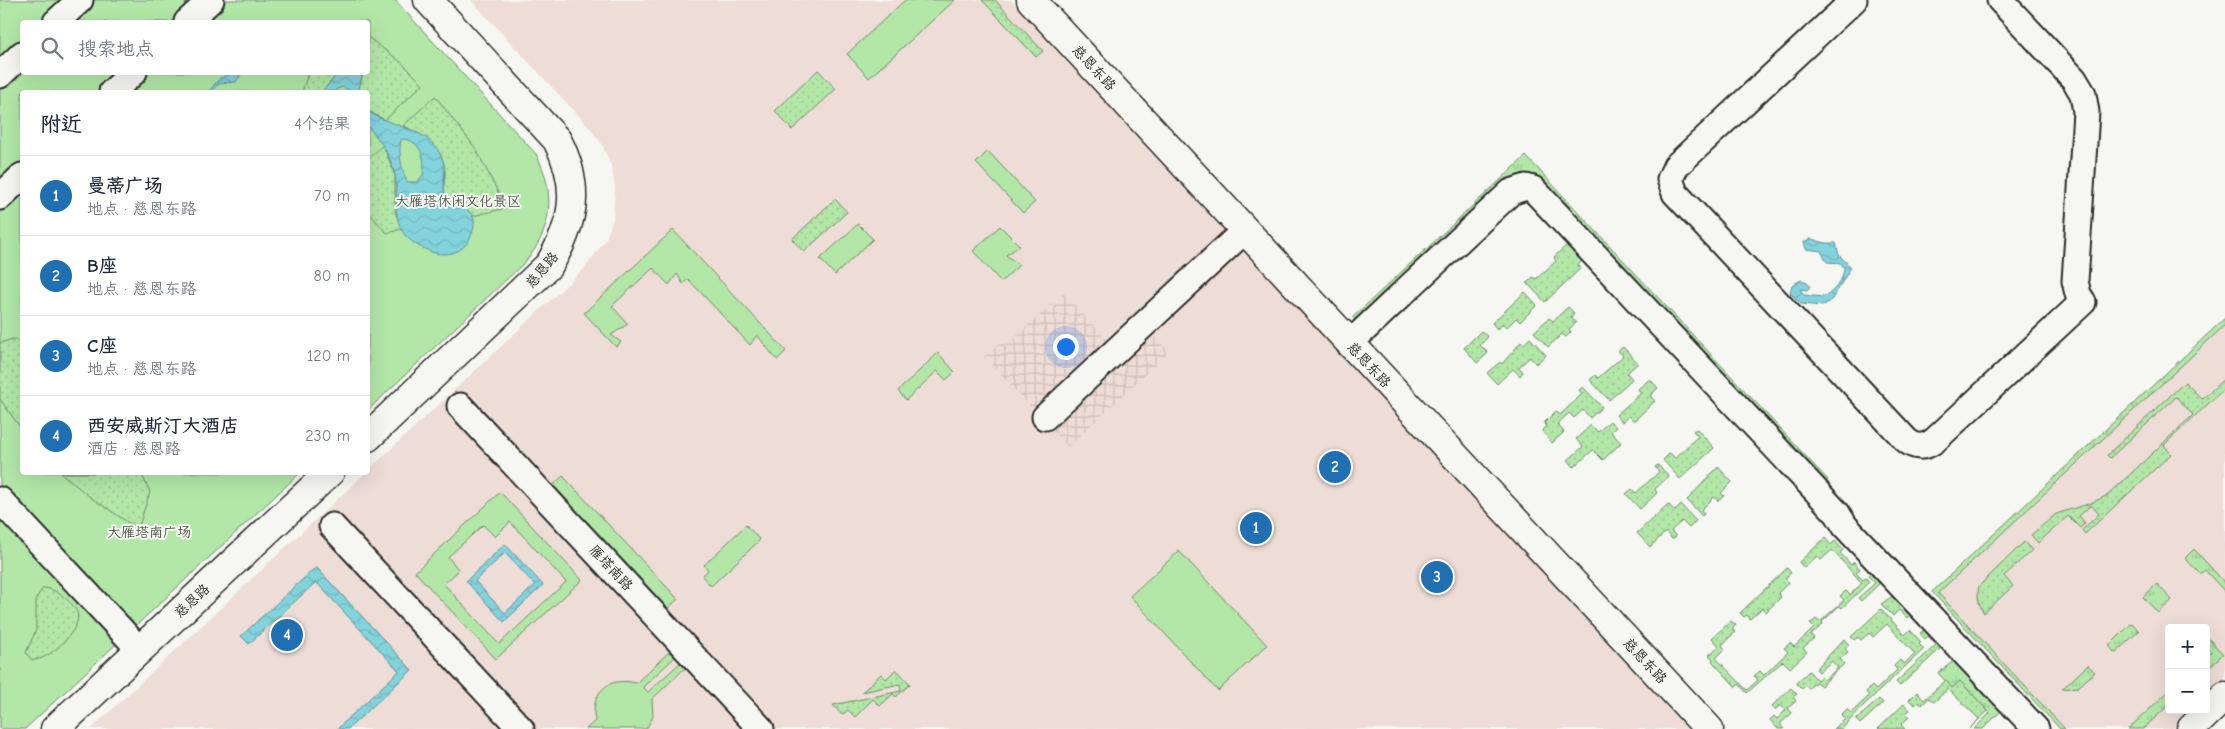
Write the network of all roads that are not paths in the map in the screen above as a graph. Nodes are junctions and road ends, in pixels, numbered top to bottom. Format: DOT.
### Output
graph roads {
  1 [pos="80,0"];
  2 [pos="211,0"];
  3 [pos="428,0"];
  4 [pos="1030,0"];
  5 [pos="1854,0"];
  6 [pos="2000,0"];
  7 [pos="58,20"];
  8 [pos="189,20"];
  9 [pos="20,56"];
  10 [pos="0,75"];
  11 [pos="131,75"];
  12 [pos="114,90"];
  13 [pos="20,178"];
  14 [pos="0,197"];
  15 [pos="1244,231"];
  16 [pos="1349,344"];
  17 [pos="460,406"];
  18 [pos="1045,417"];
  19 [pos="370,435"];
  20 [pos="327,475"];
  21 [pos="0,500"];
  22 [pos="332,526"];
  23 [pos="140,650"];
  24 [pos="2225,696"];
  25 [pos="54,729"];
  26 [pos="521,729"];
  27 [pos="761,729"];
  28 [pos="1709,729"];
  29 [pos="2036,729"];
  30 [pos="2192,729"];
  1 -- 7 [label="street"];
  2 -- 8 [label="street"];
  3 -- 19 [label="main road, 慈恩路"];
  4 -- 15 [label="main road, 慈恩东路"];
  5 -- 6 [label="street"];
  9 -- 10 [label="street"];
  11 -- 12 [label="street"];
  13 -- 14 [label="street"];
  15 -- 16 [label="main road, 慈恩东路"];
  15 -- 18 [label="street"];
  16 -- 28 [label="main road, 慈恩东路"];
  16 -- 29 [label="street"];
  17 -- 27 [label="street, 雁塔南路"];
  20 -- 23 [label="main road, 慈恩路"];
  21 -- 23 [label="street"];
  22 -- 26 [label="street"];
  23 -- 25 [label="main road, 慈恩路"];
  24 -- 30 [label="main road"];
}
